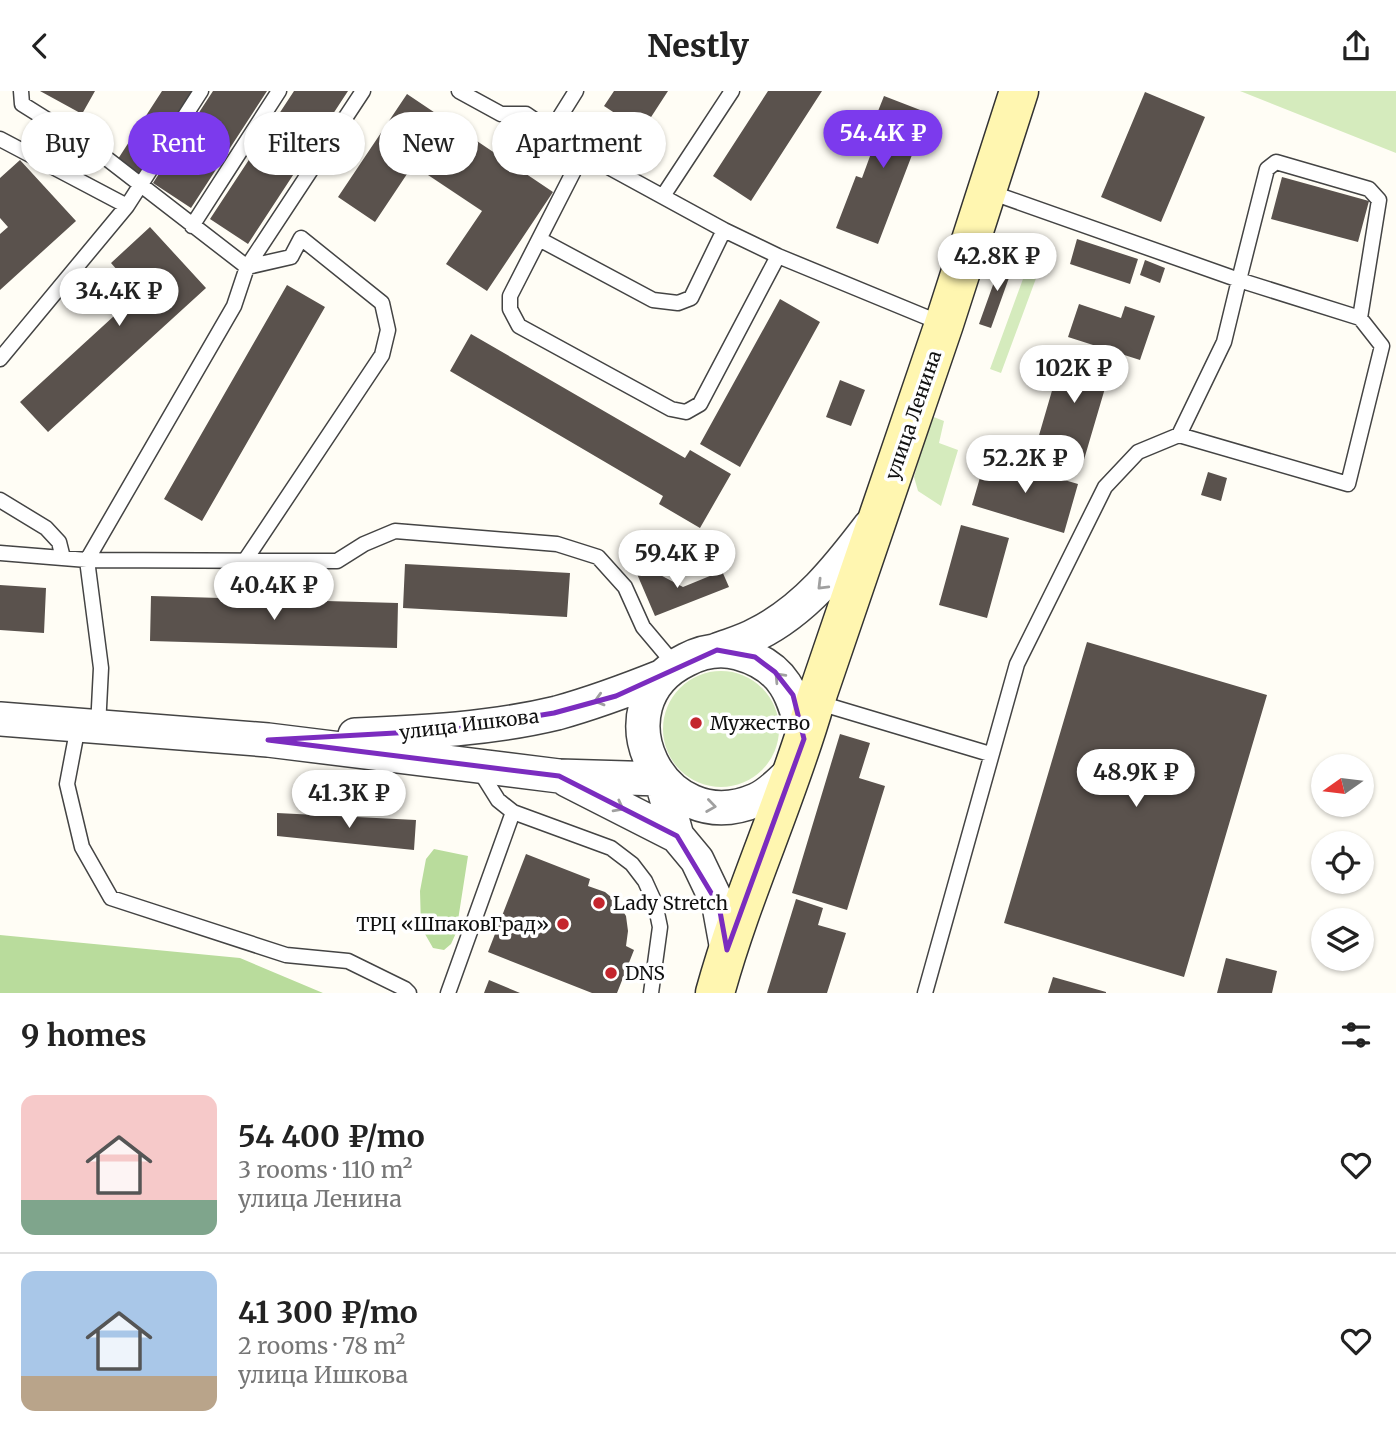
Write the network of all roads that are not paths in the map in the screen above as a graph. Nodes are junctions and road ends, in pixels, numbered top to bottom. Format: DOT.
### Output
graph roads {
  1 [pos="21,91"];
  2 [pos="201,91"];
  3 [pos="279,91"];
  4 [pos="363,91"];
  5 [pos="576,91"];
  6 [pos="732,91"];
  7 [pos="1019,91"];
  8 [pos="463,92"];
  9 [pos="498,112"];
  10 [pos="563,112"];
  11 [pos="0,139"];
  12 [pos="572,175"];
  13 [pos="624,175"];
  14 [pos="142,185"];
  15 [pos="987,191"];
  16 [pos="663,196"];
  17 [pos="127,206"];
  18 [pos="192,226"];
  19 [pos="724,230"];
  20 [pos="539,239"];
  21 [pos="778,256"];
  22 [pos="247,267"];
  23 [pos="1239,279"];
  24 [pos="1360,318"];
  25 [pos="944,324"];
  26 [pos="0,359"];
  27 [pos="1179,435"];
  28 [pos="0,500"];
  29 [pos="880,513"];
  30 [pos="0,553"];
  31 [pos="63,558"];
  32 [pos="87,560"];
  33 [pos="244,562"];
  34 [pos="717,650"];
  35 [pos="669,671"];
  36 [pos="815,702"];
  37 [pos="0,719"];
  38 [pos="88,727"];
  39 [pos="268,740"];
  40 [pos="799,754"];
  41 [pos="990,754"];
  42 [pos="476,766"];
  43 [pos="559,776"];
  44 [pos="661,779"];
  45 [pos="513,812"];
  46 [pos="677,836"];
  47 [pos="727,950"];
  48 [pos="409,993"];
  49 [pos="448,993"];
  50 [pos="651,993"];
  51 [pos="716,993"];
  52 [pos="925,993"];
  1 -- 14 [label="lane"];
  2 -- 14 [label="lane"];
  3 -- 18 [label="lane"];
  4 -- 22 [label="lane"];
  5 -- 10 [label="lane"];
  6 -- 16 [label="lane"];
  7 -- 15 [label="main road, улица Ленина"];
  8 -- 9 [label="lane"];
  11 -- 17 [label="lane"];
  12 -- 20 [label="lane"];
  13 -- 16 [label="lane"];
  14 -- 17 [label="lane"];
  14 -- 18 [label="lane"];
  15 -- 23 [label="lane"];
  15 -- 25 [label="main road, улица Ленина"];
  16 -- 19 [label="lane"];
  17 -- 26 [label="lane"];
  18 -- 22 [label="lane"];
  19 -- 20 [label="lane"];
  19 -- 21 [label="lane"];
  20 -- 21 [label="lane"];
  21 -- 25 [label="lane"];
  22 -- 32 [label="lane"];
  22 -- 33 [label="lane"];
  23 -- 24 [label="lane"];
  23 -- 24 [label="lane"];
  23 -- 27 [label="lane"];
  24 -- 27 [label="lane"];
  25 -- 29 [label="main road, улица Ленина"];
  27 -- 41 [label="lane"];
  28 -- 31 [label="lane"];
  29 -- 34 [label="street, one-way"];
  29 -- 36 [label="main road, улица Ленина"];
  30 -- 31 [label="lane"];
  31 -- 32 [label="lane"];
  32 -- 33 [label="lane"];
  32 -- 38 [label="lane"];
  33 -- 35 [label="lane"];
  34 -- 35 [label="street"];
  40 -- 34 [label="street, one-way"];
  35 -- 39 [label="street, улица Ишкова, one-way"];
  35 -- 44 [label="street"];
  36 -- 40 [label="main road, улица Ленина"];
  36 -- 41 [label="lane"];
  37 -- 38 [label="street, улица Ишкова"];
  38 -- 39 [label="street, улица Ишкова"];
  38 -- 48 [label="lane"];
  39 -- 42 [label="street, улица Ишкова"];
  44 -- 40 [label="street, one-way"];
  40 -- 47 [label="main road, улица Ленина"];
  41 -- 52 [label="lane"];
  42 -- 43 [label="street, улица Ишкова"];
  42 -- 45 [label="lane"];
  43 -- 44 [label="street, улица Ишкова"];
  43 -- 46 [label="street, one-way"];
  44 -- 46 [label="street"];
  45 -- 49 [label="lane"];
  45 -- 50 [label="lane"];
  46 -- 47 [label="street"];
  47 -- 51 [label="main road, улица Ленина"];
}
